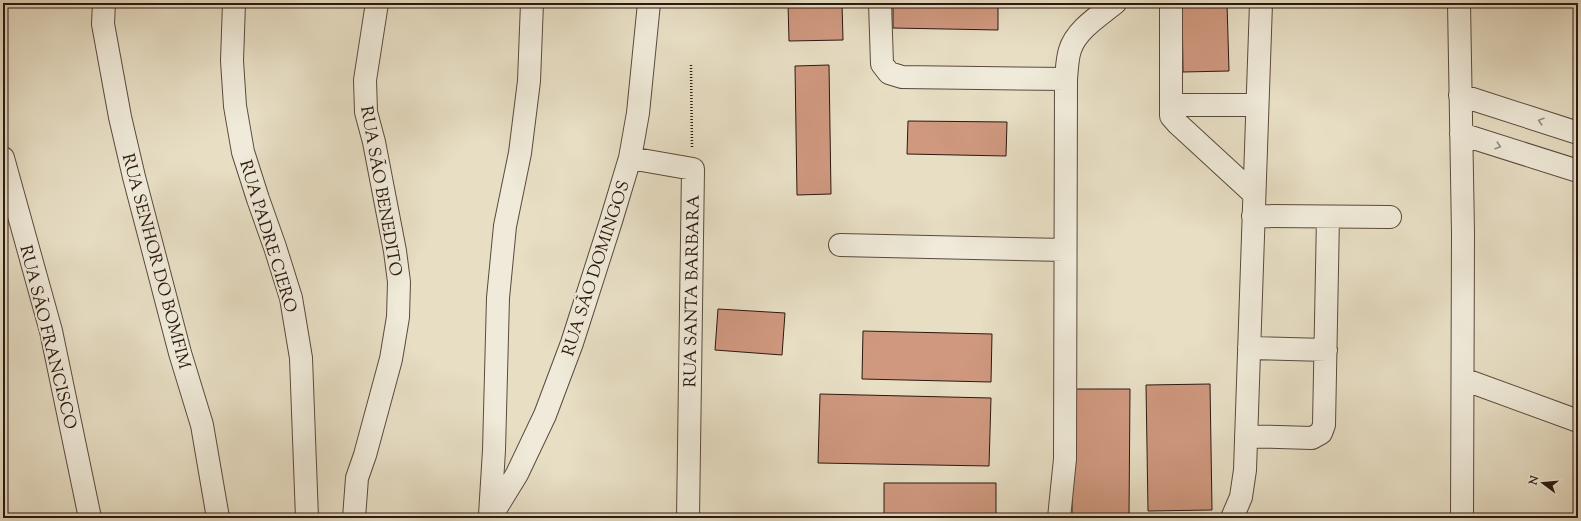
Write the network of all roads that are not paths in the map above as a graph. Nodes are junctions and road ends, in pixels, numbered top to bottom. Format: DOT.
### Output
graph roads {
  1 [pos="104,3"];
  2 [pos="234,3"];
  3 [pos="377,3"];
  4 [pos="532,3"];
  5 [pos="649,3"];
  6 [pos="880,3"];
  7 [pos="1115,3"];
  8 [pos="1171,3"];
  9 [pos="1261,3"];
  10 [pos="1459,3"];
  11 [pos="1066,79"];
  12 [pos="1460,95"];
  13 [pos="1257,105"];
  14 [pos="1171,110"];
  15 [pos="1578,132"];
  16 [pos="1461,134"];
  17 [pos="3,158"];
  18 [pos="630,158"];
  19 [pos="1578,171"];
  20 [pos="1254,194"];
  21 [pos="1253,216"];
  22 [pos="1328,216"];
  23 [pos="1390,217"];
  24 [pos="840,245"];
  25 [pos="1065,250"];
  26 [pos="1249,348"];
  27 [pos="1326,350"];
  28 [pos="1463,379"];
  29 [pos="1578,421"];
  30 [pos="1246,436"];
  31 [pos="90,518"];
  32 [pos="218,518"];
  33 [pos="307,518"];
  34 [pos="354,518"];
  35 [pos="490,518"];
  36 [pos="688,518"];
  37 [pos="1059,518"];
  38 [pos="1232,518"];
  39 [pos="1462,518"];
  1 -- 32 [label="street, RUA SENHOR DO BOMFIM"];
  2 -- 33 [label="street, RUA PADRE CIERO"];
  3 -- 34 [label="street, RUA SÃO BENEDITO"];
  4 -- 35 [label="street"];
  5 -- 18 [label="street, RUA SÃO DOMINGOS"];
  6 -- 11 [label="street"];
  7 -- 11 [label="street"];
  8 -- 14 [label="street"];
  9 -- 13 [label="street"];
  10 -- 12 [label="street"];
  11 -- 25 [label="street"];
  15 -- 12 [label="street, one-way"];
  12 -- 16 [label="street"];
  13 -- 14 [label="street"];
  13 -- 20 [label="street"];
  14 -- 20 [label="street"];
  16 -- 19 [label="street, one-way"];
  16 -- 28 [label="street"];
  17 -- 31 [label="street, RUA SÃO FRANCISCO"];
  18 -- 35 [label="street, RUA SÃO DOMINGOS"];
  18 -- 36 [label="street, RUA SANTA BARBARA"];
  20 -- 21 [label="street"];
  21 -- 22 [label="street"];
  21 -- 26 [label="street"];
  22 -- 23 [label="street"];
  22 -- 27 [label="street"];
  24 -- 25 [label="street"];
  25 -- 37 [label="street"];
  26 -- 27 [label="street"];
  26 -- 30 [label="street"];
  27 -- 30 [label="street"];
  28 -- 29 [label="street"];
  28 -- 39 [label="street"];
  30 -- 38 [label="street"];
}
